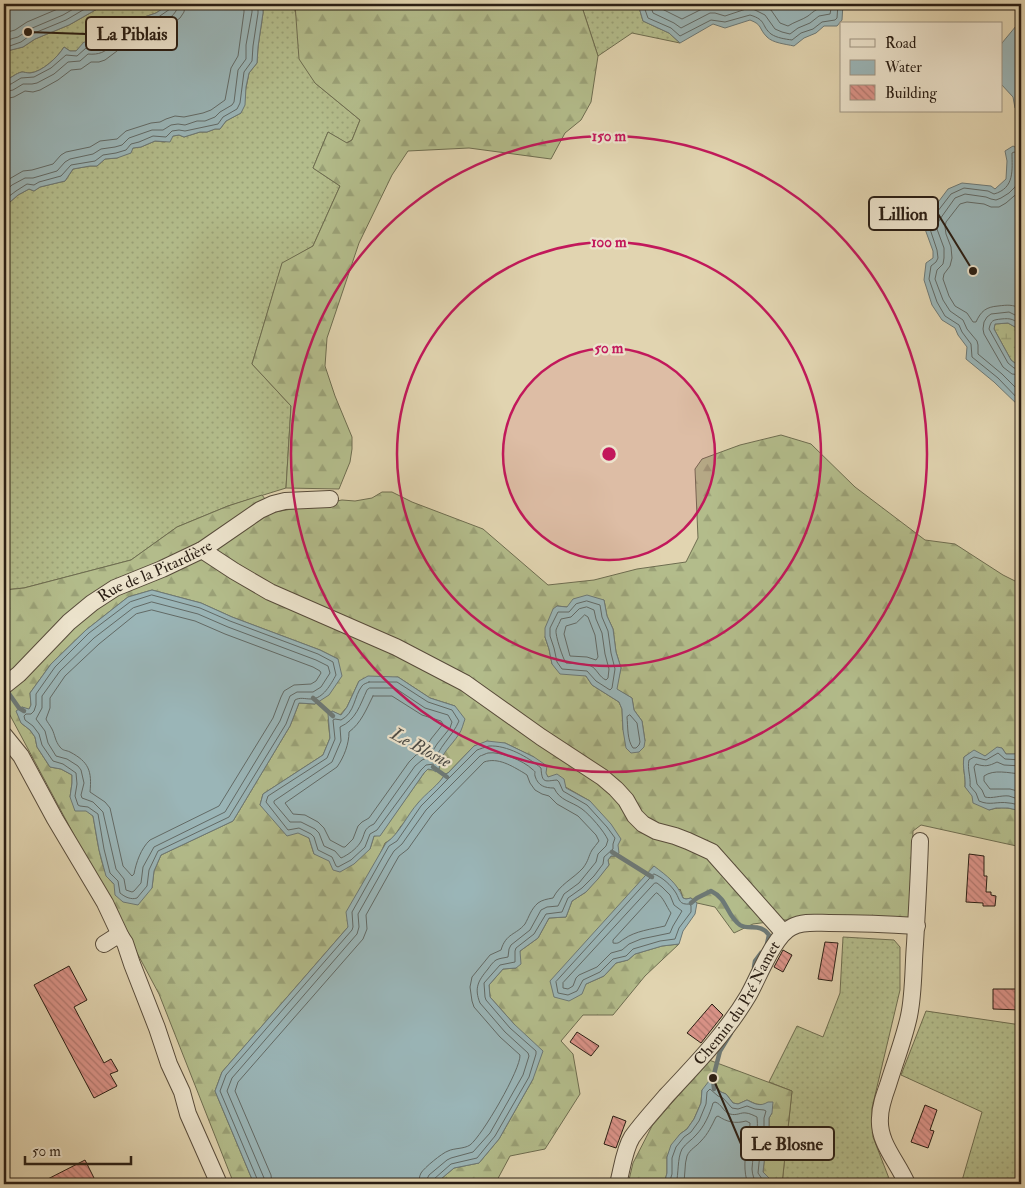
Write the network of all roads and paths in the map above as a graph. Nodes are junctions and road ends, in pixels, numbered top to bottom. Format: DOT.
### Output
graph roads {
  1 [pos="330,498"];
  2 [pos="202,550"];
  3 [pos="4,686"];
  4 [pos="4,735"];
  5 [pos="920,841"];
  6 [pos="917,926"];
  7 [pos="783,932"];
  8 [pos="121,937"];
  9 [pos="104,944"];
  10 [pos="219,1184"];
  11 [pos="618,1184"];
  12 [pos="907,1184"];
  1 -- 2 [label="street, Rue de la Pitardière"];
  2 -- 3 [label="street, Rue de la Pitardière"];
  2 -- 7 [label="street"];
  4 -- 8 [label="street"];
  5 -- 6 [label="street"];
  6 -- 7 [label="street, Chemin du Pré Namet"];
  6 -- 12 [label="street"];
  7 -- 11 [label="street, Chemin du Pré Namet"];
  8 -- 9 [label="street"];
  8 -- 10 [label="street"];
}
